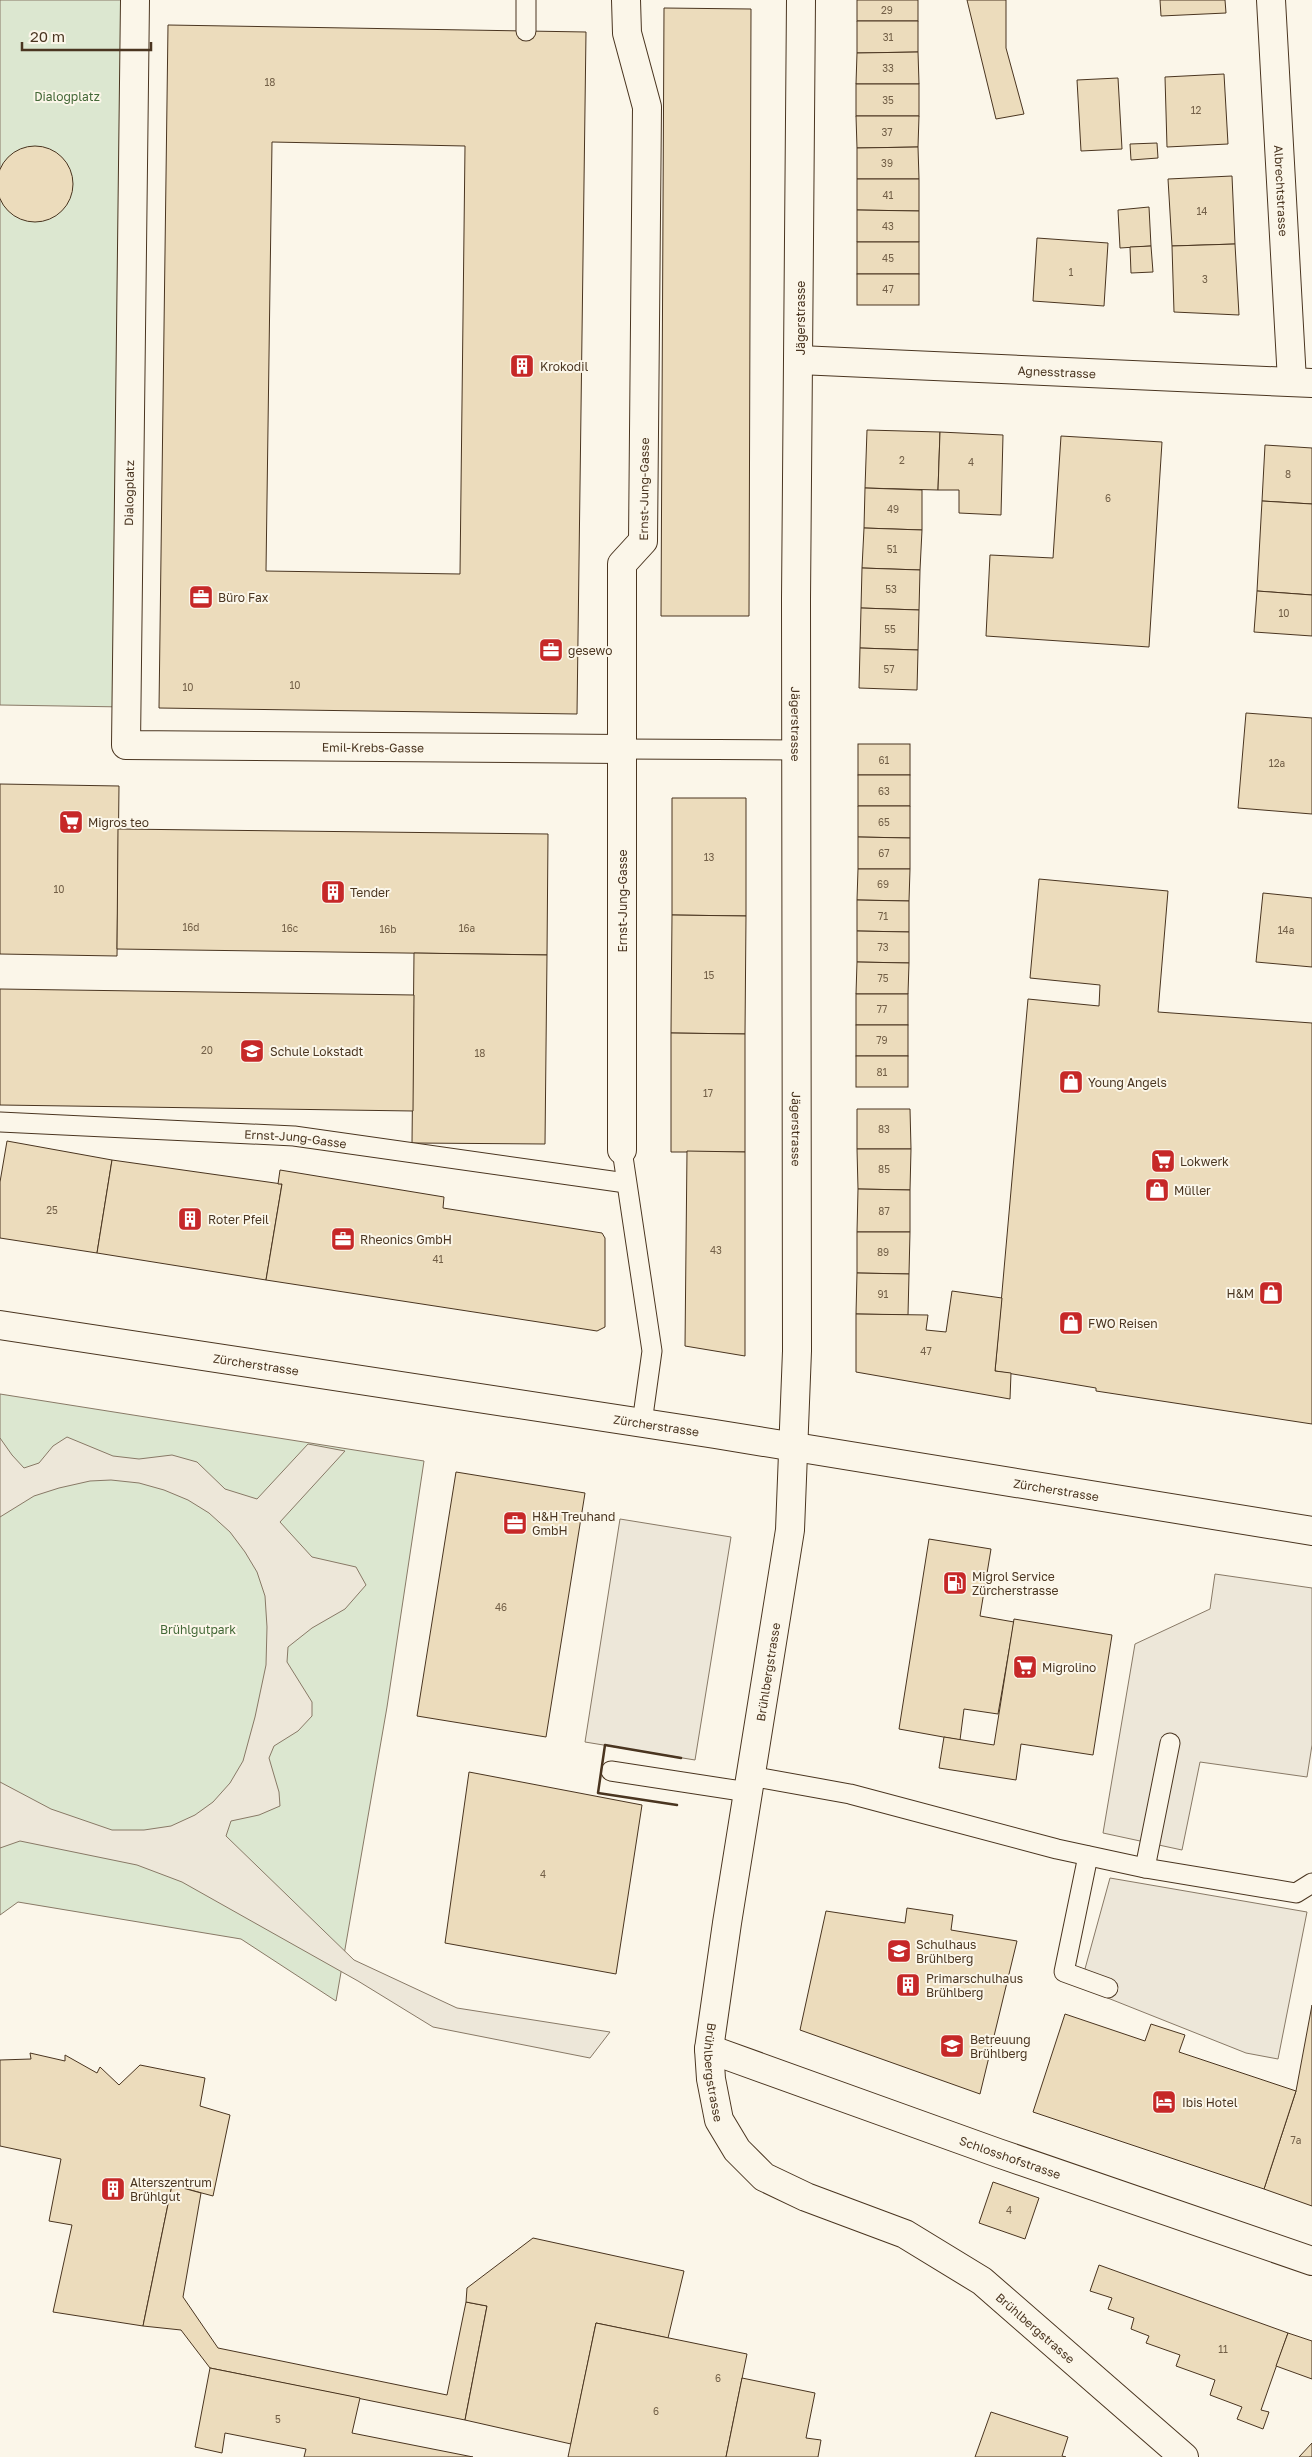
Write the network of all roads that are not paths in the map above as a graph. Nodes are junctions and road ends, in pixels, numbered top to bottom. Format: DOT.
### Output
graph roads {
  1 [pos="135,0"];
  2 [pos="526,0"];
  3 [pos="626,0"];
  4 [pos="801,0"];
  5 [pos="1271,0"];
  6 [pos="526,31"];
  7 [pos="799,360"];
  8 [pos="1302,382"];
  9 [pos="126,745"];
  10 [pos="621,749"];
  11 [pos="796,750"];
  12 [pos="0,1122"];
  13 [pos="622,1150"];
  14 [pos="626,1183"];
  15 [pos="0,1325"];
  16 [pos="642,1423"];
  17 [pos="793,1446"];
  18 [pos="1312,1530"];
  19 [pos="1170,1743"];
  20 [pos="611,1771"];
  21 [pos="749,1784"];
  22 [pos="1088,1856"];
  23 [pos="1146,1868"];
  24 [pos="1312,1883"];
  25 [pos="1108,1988"];
  26 [pos="709,2049"];
  27 [pos="1312,2261"];
  28 [pos="1184,2457"];
  1 -- 9 [label="street, Dialogplatz"];
  2 -- 6 [label="lane"];
  3 -- 10 [label="street, Ernst-Jung-Gasse"];
  4 -- 7 [label="street, Jägerstrasse"];
  5 -- 8 [label="street, Albrechtstrasse"];
  7 -- 8 [label="street, Agnesstrasse"];
  7 -- 11 [label="street, Jägerstrasse"];
  9 -- 10 [label="street, Emil-Krebs-Gasse"];
  10 -- 11 [label="lane"];
  10 -- 13 [label="street, Ernst-Jung-Gasse"];
  11 -- 17 [label="street, Jägerstrasse"];
  12 -- 14 [label="lane, Ernst-Jung-Gasse"];
  13 -- 14 [label="lane, Ernst-Jung-Gasse"];
  14 -- 16 [label="lane"];
  15 -- 16 [label="street, Zürcherstrasse"];
  16 -- 17 [label="street, Zürcherstrasse"];
  17 -- 18 [label="street, Zürcherstrasse"];
  17 -- 21 [label="street, Brühlbergstrasse"];
  19 -- 23 [label="lane"];
  20 -- 21 [label="lane"];
  21 -- 22 [label="lane"];
  21 -- 26 [label="street, Brühlbergstrasse"];
  22 -- 23 [label="lane"];
  22 -- 25 [label="lane"];
  23 -- 24 [label="lane"];
  26 -- 27 [label="street, Schlosshofstrasse"];
  26 -- 28 [label="street, Brühlbergstrasse"];
}
